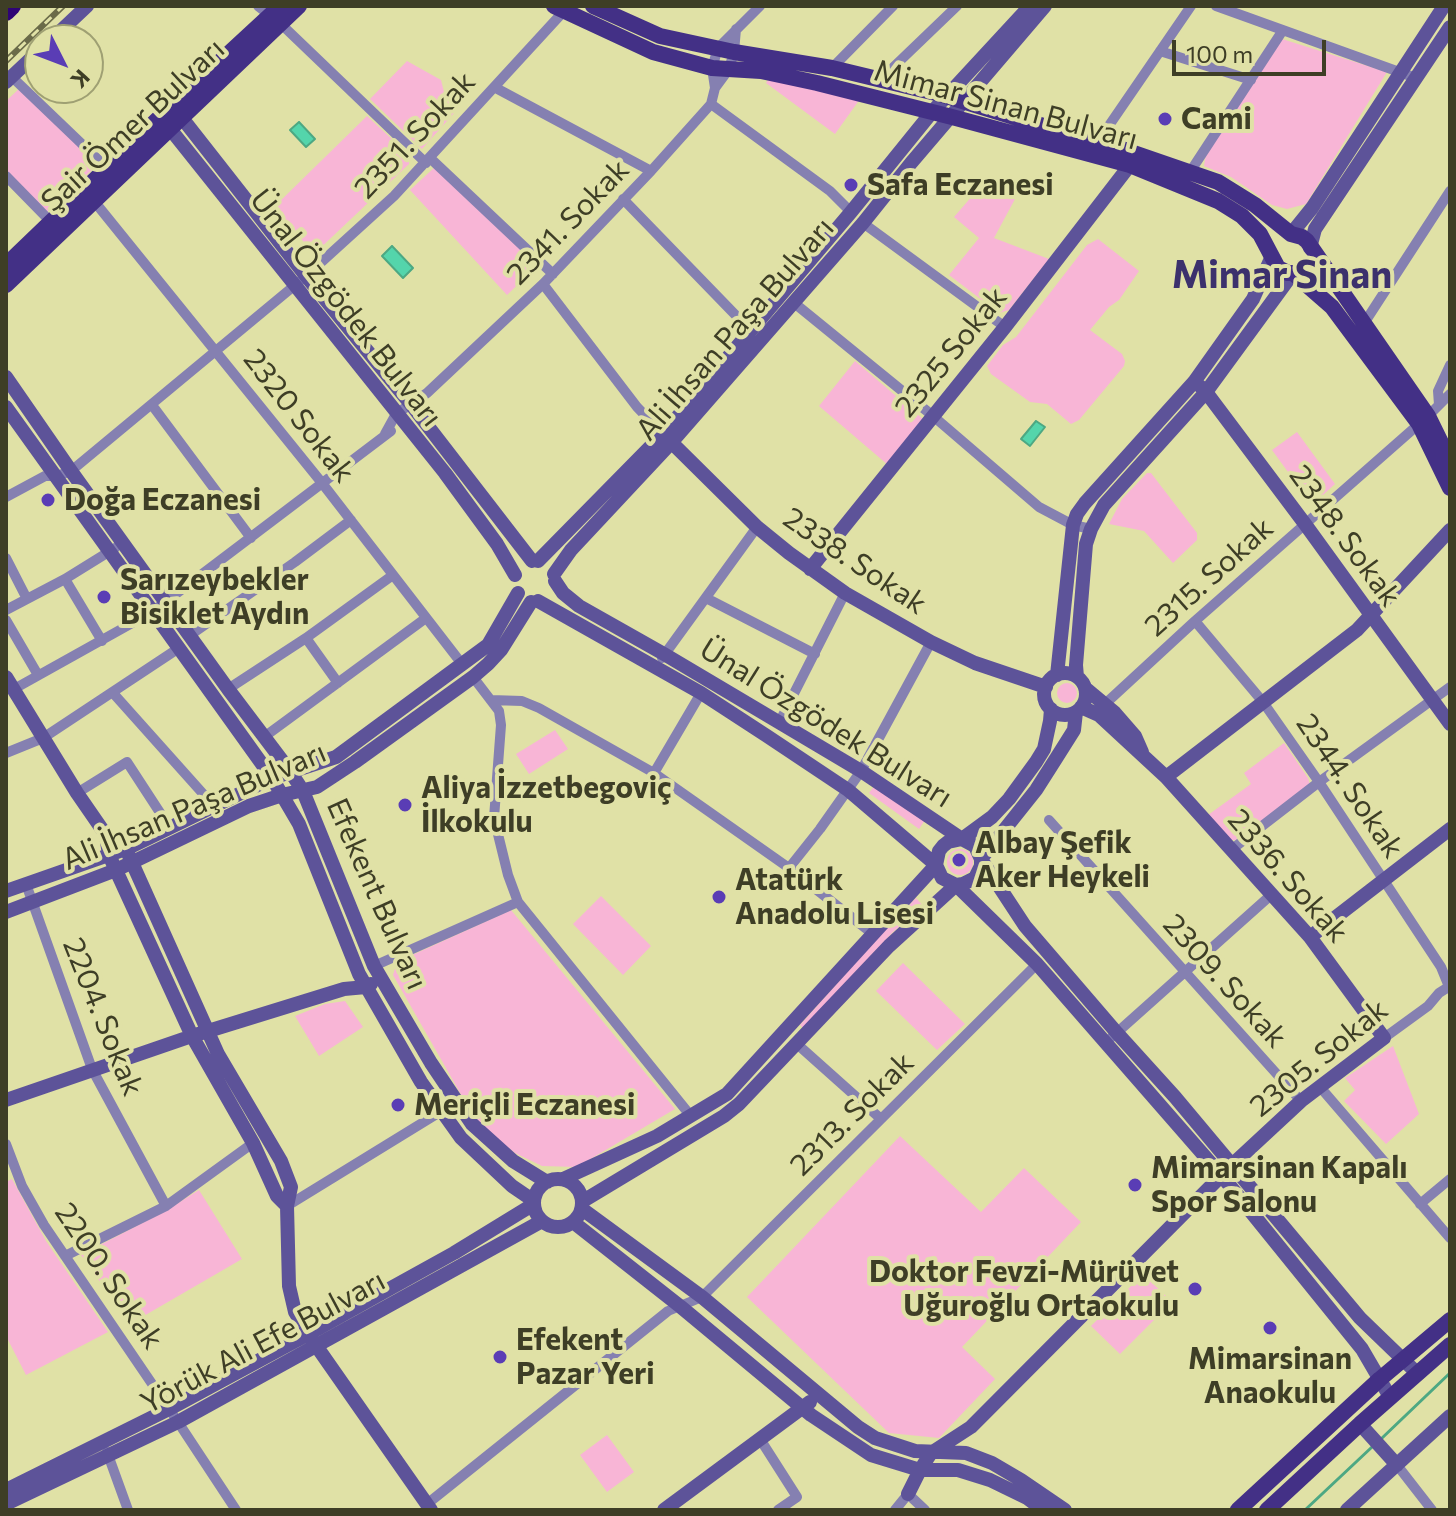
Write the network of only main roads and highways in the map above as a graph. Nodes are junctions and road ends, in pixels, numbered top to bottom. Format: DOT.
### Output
graph roads {
  1 [pos="12,6"];
  2 [pos="87,6"];
  3 [pos="299,6"];
  4 [pos="593,6"];
  5 [pos="1030,6"];
  6 [pos="1045,6"];
  7 [pos="1444,6"];
  8 [pos="562,8"];
  9 [pos="6,12"];
  10 [pos="624,12"];
  11 [pos="272,13"];
  12 [pos="68,24"];
  13 [pos="1450,27"];
  14 [pos="24,65"];
  15 [pos="9,80"];
  16 [pos="947,96"];
  17 [pos="965,102"];
  18 [pos="932,112"];
  19 [pos="171,117"];
  20 [pos="952,117"];
  21 [pos="1130,165"];
  22 [pos="851,212"];
  23 [pos="863,223"];
  24 [pos="1291,234"];
  25 [pos="1310,248"];
  26 [pos="1272,256"];
  27 [pos="6,265"];
  28 [pos="1293,273"];
  29 [pos="300,281"];
  30 [pos="6,285"];
  31 [pos="787,297"];
  32 [pos="6,377"];
  33 [pos="1200,387"];
  34 [pos="6,407"];
  35 [pos="1429,415"];
  36 [pos="667,438"];
  37 [pos="1450,461"];
  38 [pos="64,474"];
  39 [pos="1450,488"];
  40 [pos="1450,530"];
  41 [pos="535,561"];
  42 [pos="810,569"];
  43 [pos="515,575"];
  44 [pos="554,577"];
  45 [pos="518,593"];
  46 [pos="535,602"];
  47 [pos="1370,616"];
  48 [pos="1057,675"];
  49 [pos="1081,682"];
  50 [pos="10,683"];
  51 [pos="1046,687"];
  52 [pos="1051,709"];
  53 [pos="1079,709"];
  54 [pos="1450,724"];
  55 [pos="1144,756"];
  56 [pos="290,771"];
  57 [pos="1166,777"];
  58 [pos="272,778"];
  59 [pos="303,791"];
  60 [pos="282,795"];
  61 [pos="1450,829"];
  62 [pos="106,835"];
  63 [pos="962,839"];
  64 [pos="109,855"];
  65 [pos="129,856"];
  66 [pos="981,859"];
  67 [pos="936,865"];
  68 [pos="116,870"];
  69 [pos="956,885"];
  70 [pos="6,891"];
  71 [pos="6,912"];
  72 [pos="1310,937"];
  73 [pos="378,972"];
  74 [pos="362,980"];
  75 [pos="209,1032"];
  76 [pos="192,1036"];
  77 [pos="1111,1038"];
  78 [pos="1384,1038"];
  79 [pos="6,1100"];
  80 [pos="1227,1170"];
  81 [pos="563,1179"];
  82 [pos="547,1182"];
  83 [pos="534,1203"];
  84 [pos="582,1205"];
  85 [pos="287,1206"];
  86 [pos="542,1221"];
  87 [pos="573,1222"];
  88 [pos="1450,1320"];
  89 [pos="313,1340"];
  90 [pos="1450,1345"];
  91 [pos="1402,1359"];
  92 [pos="1418,1374"];
  93 [pos="1380,1379"];
  94 [pos="819,1395"];
  95 [pos="1390,1397"];
  96 [pos="803,1407"];
  97 [pos="1450,1416"];
  98 [pos="1360,1424"];
  99 [pos="971,1427"];
  100 [pos="106,1450"];
  101 [pos="931,1453"];
  102 [pos="954,1453"];
  103 [pos="1397,1465"];
  104 [pos="920,1470"];
  105 [pos="941,1471"];
  106 [pos="6,1490"];
  107 [pos="6,1504"];
  108 [pos="1044,1507"];
  109 [pos="427,1508"];
  110 [pos="664,1510"];
  111 [pos="1065,1510"];
  112 [pos="1238,1510"];
  113 [pos="1267,1510"];
  114 [pos="1347,1510"];
  1 -- 9 [label="highway"];
  2 -- 12 [label="main road"];
  3 -- 11 [label="main road, Şair Ömer Bulvarı"];
  4 -- 10 [label="main road, Mimar Sinan Bulvarı"];
  5 -- 16 [label="main road"];
  6 -- 17 [label="main road"];
  7 -- 24 [label="main road"];
  8 -- 18 [label="main road, Mimar Sinan Bulvarı"];
  10 -- 16 [label="main road, Mimar Sinan Bulvarı"];
  11 -- 19 [label="main road, Şair Ömer Bulvarı"];
  13 -- 25 [label="main road"];
  14 -- 15 [label="main road"];
  16 -- 17 [label="main road, Mimar Sinan Bulvarı"];
  16 -- 18 [label="main road, Ali İhsan Paşa Bulvarı"];
  17 -- 20 [label="main road, Ali İhsan Paşa Bulvarı"];
  17 -- 24 [label="main road, Mimar Sinan Bulvarı"];
  18 -- 20 [label="main road, Mimar Sinan Bulvarı"];
  18 -- 22 [label="main road, Ali İhsan Paşa Bulvarı"];
  19 -- 27 [label="main road, Şair Ömer Bulvarı"];
  19 -- 29 [label="main road, Ünal Özgödek Bulvarı"];
  19 -- 30 [label="main road, Şair Ömer Bulvarı"];
  20 -- 21 [label="main road, Mimar Sinan Bulvarı"];
  20 -- 23 [label="main road, Ali İhsan Paşa Bulvarı"];
  21 -- 26 [label="main road, Mimar Sinan Bulvarı"];
  21 -- 42 [label="main road, 2325 Sokak"];
  22 -- 23 [label="main road"];
  22 -- 31 [label="main road, Ali İhsan Paşa Bulvarı"];
  23 -- 31 [label="main road, Ali İhsan Paşa Bulvarı"];
  24 -- 25 [label="main road, Mimar Sinan Bulvarı"];
  24 -- 26 [label="main road"];
  25 -- 28 [label="main road"];
  25 -- 35 [label="main road, Mimar Sinan Bulvarı"];
  26 -- 28 [label="main road, Mimar Sinan Bulvarı"];
  26 -- 33 [label="main road"];
  28 -- 33 [label="main road"];
  28 -- 35 [label="main road, Mimar Sinan Bulvarı"];
  29 -- 41 [label="main road, Ünal Özgödek Bulvarı"];
  29 -- 43 [label="main road, Ünal Özgödek Bulvarı"];
  31 -- 36 [label="main road, Ali İhsan Paşa Bulvarı"];
  31 -- 36 [label="main road, Ali İhsan Paşa Bulvarı"];
  32 -- 38 [label="main road, Efekent Bulvarı"];
  33 -- 47 [label="main road, 2348. Sokak"];
  33 -- 48 [label="main road"];
  33 -- 49 [label="main road"];
  34 -- 38 [label="main road, Efekent Bulvarı"];
  35 -- 37 [label="main road, Mimar Sinan Bulvarı"];
  35 -- 39 [label="main road, Mimar Sinan Bulvarı"];
  36 -- 41 [label="main road, Ali İhsan Paşa Bulvarı"];
  36 -- 42 [label="main road, 2338. Sokak"];
  36 -- 44 [label="main road, Ali İhsan Paşa Bulvarı"];
  38 -- 56 [label="main road, Efekent Bulvarı"];
  38 -- 58 [label="main road, Efekent Bulvarı"];
  40 -- 47 [label="main road"];
  41 -- 43 [label="main road"];
  41 -- 44 [label="main road"];
  42 -- 51 [label="main road, 2338. Sokak"];
  43 -- 45 [label="main road"];
  44 -- 46 [label="main road"];
  44 -- 63 [label="main road, Ünal Özgödek Bulvarı"];
  45 -- 46 [label="main road"];
  45 -- 56 [label="main road, Ali İhsan Paşa Bulvarı"];
  46 -- 59 [label="main road, Ali İhsan Paşa Bulvarı"];
  46 -- 67 [label="main road, Ünal Özgödek Bulvarı"];
  47 -- 54 [label="main road, 2348. Sokak"];
  47 -- 57 [label="main road"];
  48 -- 49 [label="main road"];
  48 -- 51 [label="main road"];
  49 -- 53 [label="main road"];
  49 -- 55 [label="main road, 2336. Sokak"];
  50 -- 62 [label="main road"];
  51 -- 52 [label="main road"];
  52 -- 53 [label="main road"];
  52 -- 63 [label="main road"];
  53 -- 55 [label="main road, 2336. Sokak"];
  53 -- 66 [label="main road"];
  55 -- 57 [label="main road, 2336. Sokak"];
  56 -- 58 [label="main road, Ali İhsan Paşa Bulvarı"];
  56 -- 59 [label="main road, Efekent Bulvarı"];
  57 -- 72 [label="main road, 2336. Sokak"];
  58 -- 60 [label="main road, Efekent Bulvarı"];
  58 -- 65 [label="main road, Ali İhsan Paşa Bulvarı"];
  59 -- 60 [label="main road, Ali İhsan Paşa Bulvarı"];
  59 -- 73 [label="main road, Efekent Bulvarı"];
  60 -- 65 [label="main road, Ali İhsan Paşa Bulvarı"];
  60 -- 74 [label="main road, Efekent Bulvarı"];
  61 -- 72 [label="main road"];
  62 -- 64 [label="main road"];
  62 -- 65 [label="main road"];
  63 -- 66 [label="main road, Ünal Özgödek Bulvarı"];
  63 -- 67 [label="main road"];
  64 -- 65 [label="main road, Ali İhsan Paşa Bulvarı"];
  64 -- 68 [label="main road"];
  64 -- 70 [label="main road, Ali İhsan Paşa Bulvarı"];
  65 -- 68 [label="main road, Ali İhsan Paşa Bulvarı"];
  65 -- 75 [label="main road"];
  66 -- 69 [label="main road"];
  66 -- 77 [label="main road, Ünal Özgödek Bulvarı"];
  67 -- 69 [label="main road, Ünal Özgödek Bulvarı"];
  67 -- 81 [label="main road"];
  68 -- 71 [label="main road, Ali İhsan Paşa Bulvarı"];
  68 -- 76 [label="main road"];
  69 -- 77 [label="main road, Ünal Özgödek Bulvarı"];
  69 -- 84 [label="main road"];
  72 -- 78 [label="main road, 2336. Sokak"];
  73 -- 74 [label="main road"];
  73 -- 82 [label="main road, Efekent Bulvarı"];
  74 -- 75 [label="main road"];
  74 -- 83 [label="main road, Efekent Bulvarı"];
  75 -- 76 [label="main road"];
  75 -- 85 [label="main road"];
  76 -- 79 [label="main road"];
  76 -- 85 [label="main road"];
  77 -- 80 [label="main road, Ünal Özgödek Bulvarı"];
  78 -- 80 [label="main road, 2305. Sokak"];
  80 -- 91 [label="main road, Ünal Özgödek Bulvarı"];
  80 -- 93 [label="main road, Ünal Özgödek Bulvarı"];
  80 -- 99 [label="main road, 2305. Sokak"];
  81 -- 82 [label="main road"];
  81 -- 84 [label="main road"];
  82 -- 83 [label="main road"];
  83 -- 86 [label="main road"];
  83 -- 89 [label="main road, Yörük Ali Efe Bulvarı"];
  84 -- 87 [label="main road"];
  84 -- 94 [label="main road"];
  85 -- 89 [label="main road"];
  86 -- 87 [label="main road"];
  86 -- 89 [label="main road, Yörük Ali Efe Bulvarı"];
  87 -- 96 [label="main road"];
  88 -- 91 [label="main road"];
  89 -- 100 [label="main road, Yörük Ali Efe Bulvarı"];
  89 -- 100 [label="main road, Yörük Ali Efe Bulvarı"];
  89 -- 109 [label="main road"];
  90 -- 92 [label="main road"];
  91 -- 92 [label="main road, Ünal Özgödek Bulvarı"];
  91 -- 93 [label="main road"];
  92 -- 95 [label="main road"];
  93 -- 95 [label="main road, Ünal Özgödek Bulvarı"];
  93 -- 112 [label="main road"];
  94 -- 96 [label="main road"];
  94 -- 101 [label="main road"];
  95 -- 98 [label="main road"];
  96 -- 104 [label="main road"];
  96 -- 110 [label="main road"];
  97 -- 103 [label="main road"];
  98 -- 103 [label="main road"];
  98 -- 113 [label="main road"];
  99 -- 101 [label="main road"];
  99 -- 102 [label="main road"];
  100 -- 106 [label="main road, Yörük Ali Efe Bulvarı"];
  100 -- 107 [label="main road, Yörük Ali Efe Bulvarı"];
  101 -- 102 [label="main road"];
  101 -- 104 [label="main road"];
  102 -- 105 [label="main road"];
  102 -- 108 [label="main road"];
  103 -- 114 [label="main road"];
  104 -- 105 [label="main road"];
  104 -- 105 [label="main road"];
  105 -- 108 [label="main road"];
  108 -- 111 [label="main road"];
}
